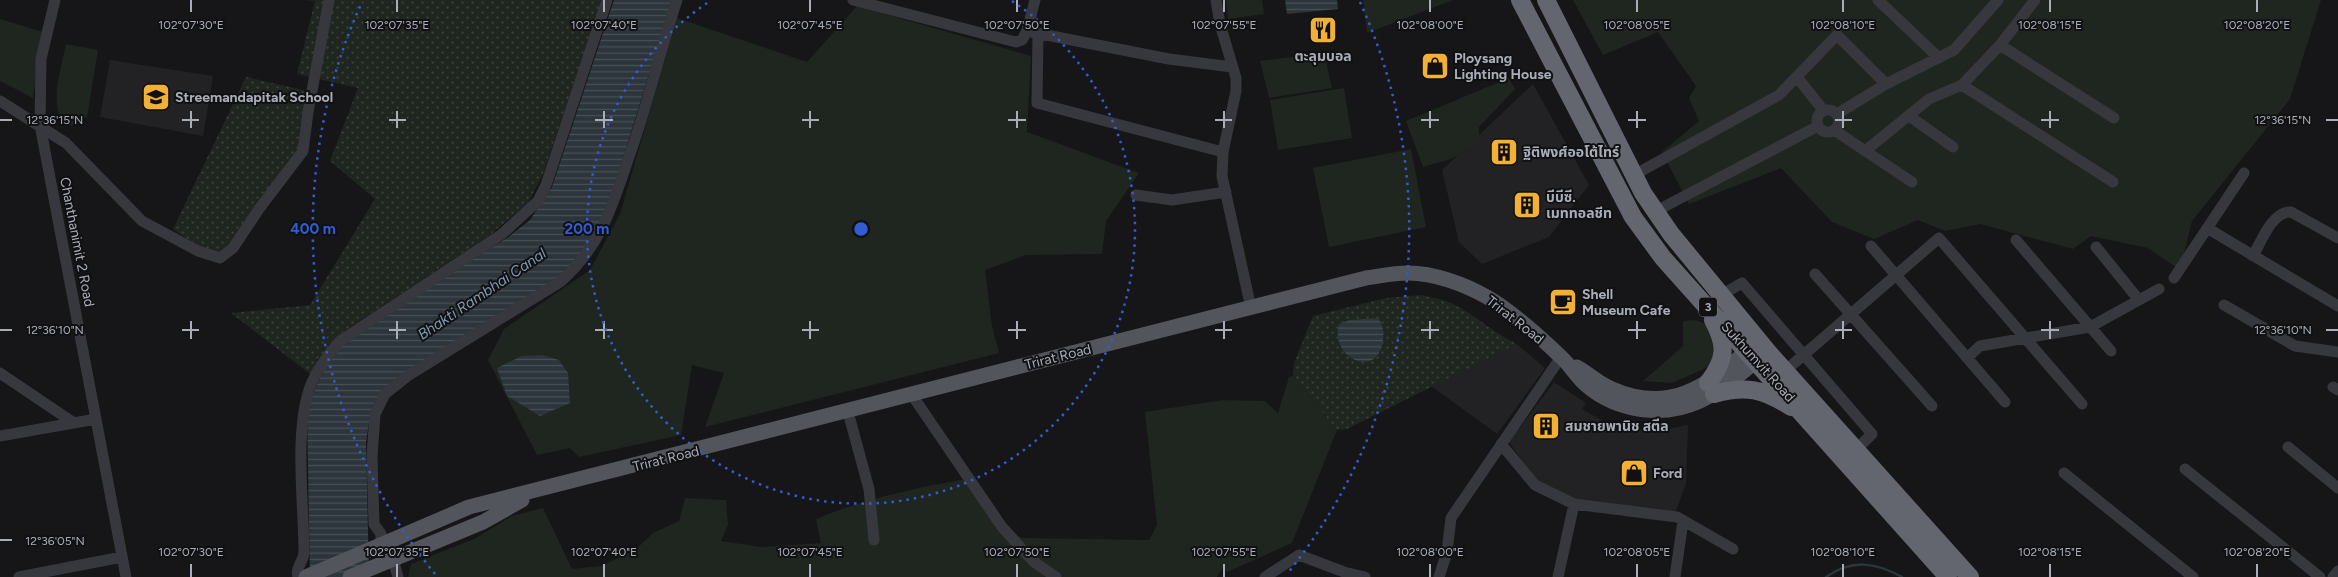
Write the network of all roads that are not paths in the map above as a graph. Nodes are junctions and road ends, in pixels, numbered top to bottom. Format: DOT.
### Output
graph roads {
  1 [pos="55,0"];
  2 [pos="329,0"];
  3 [pos="607,0"];
  4 [pos="677,0"];
  5 [pos="853,0"];
  6 [pos="1035,0"];
  7 [pos="1216,0"];
  8 [pos="1520,0"];
  9 [pos="1546,0"];
  10 [pos="1878,0"];
  11 [pos="1998,0"];
  12 [pos="2034,0"];
  13 [pos="1032,33"];
  14 [pos="2000,45"];
  15 [pos="1940,58"];
  16 [pos="1232,67"];
  17 [pos="1582,72"];
  18 [pos="1796,77"];
  19 [pos="1564,84"];
  20 [pos="1886,84"];
  21 [pos="1962,85"];
  22 [pos="0,101"];
  23 [pos="1823,110"];
  24 [pos="1837,114"];
  25 [pos="1909,116"];
  26 [pos="2114,118"];
  27 [pos="40,125"];
  28 [pos="1818,126"];
  29 [pos="1834,130"];
  30 [pos="1953,147"];
  31 [pos="1865,151"];
  32 [pos="1223,152"];
  33 [pos="2244,173"];
  34 [pos="1634,175"];
  35 [pos="1912,182"];
  36 [pos="2114,182"];
  37 [pos="1226,192"];
  38 [pos="1136,195"];
  39 [pos="1656,211"];
  40 [pos="2207,228"];
  41 [pos="2338,238"];
  42 [pos="2016,240"];
  43 [pos="1871,246"];
  44 [pos="2096,247"];
  45 [pos="2253,256"];
  46 [pos="1815,274"];
  47 [pos="1896,276"];
  48 [pos="2174,278"];
  49 [pos="2159,289"];
  50 [pos="1721,295"];
  51 [pos="2139,300"];
  52 [pos="1704,302"];
  53 [pos="2224,305"];
  54 [pos="2338,306"];
  55 [pos="1251,308"];
  56 [pos="1852,314"];
  57 [pos="2090,327"];
  58 [pos="2025,339"];
  59 [pos="1758,351"];
  60 [pos="2111,351"];
  61 [pos="2338,352"];
  62 [pos="1804,355"];
  63 [pos="1561,357"];
  64 [pos="1967,358"];
  65 [pos="1785,371"];
  66 [pos="0,373"];
  67 [pos="1711,388"];
  68 [pos="912,395"];
  69 [pos="2005,402"];
  70 [pos="2082,404"];
  71 [pos="1932,406"];
  72 [pos="848,412"];
  73 [pos="1808,419"];
  74 [pos="96,420"];
  75 [pos="74,423"];
  76 [pos="0,436"];
  77 [pos="1501,444"];
  78 [pos="2288,447"];
  79 [pos="1856,450"];
  80 [pos="2185,469"];
  81 [pos="2064,473"];
  82 [pos="2338,488"];
  83 [pos="537,492"];
  84 [pos="1574,504"];
  85 [pos="1684,521"];
  86 [pos="874,540"];
  87 [pos="380,545"];
  88 [pos="1734,549"];
  89 [pos="122,557"];
  90 [pos="387,562"];
  91 [pos="2338,571"];
  92 [pos="55,574"];
  93 [pos="19,577"];
  94 [pos="126,577"];
  95 [pos="298,577"];
  96 [pos="306,577"];
  97 [pos="350,577"];
  98 [pos="398,577"];
  99 [pos="1056,577"];
  100 [pos="1265,577"];
  101 [pos="1365,577"];
  102 [pos="1440,577"];
  103 [pos="1558,577"];
  104 [pos="1675,577"];
  105 [pos="1948,577"];
  106 [pos="1970,577"];
  107 [pos="2193,577"];
  108 [pos="2320,577"];
  109 [pos="2333,577"];
  1 -- 27 [label="street, Chanthanimit 2 Road"];
  2 -- 27 [label="street"];
  3 -- 95 [label="street"];
  4 -- 87 [label="street"];
  5 -- 13 [label="street"];
  6 -- 13 [label="street"];
  7 -- 16 [label="street"];
  8 -- 19 [label="highway, Sukhumvit Road / 3"];
  9 -- 17 [label="highway, Sukhumvit Road / 3"];
  10 -- 15 [label="street"];
  11 -- 15 [label="street"];
  12 -- 14 [label="street"];
  13 -- 16 [label="street"];
  13 -- 32 [label="street"];
  14 -- 21 [label="street"];
  14 -- 26 [label="street"];
  15 -- 20 [label="street"];
  16 -- 32 [label="street"];
  17 -- 19 [label="highway"];
  17 -- 34 [label="highway, Sukhumvit Road / 3"];
  18 -- 20 [label="street"];
  18 -- 23 [label="street"];
  18 -- 34 [label="street"];
  19 -- 52 [label="highway, Sukhumvit Road / 3"];
  20 -- 24 [label="street"];
  21 -- 25 [label="street"];
  21 -- 36 [label="street"];
  22 -- 27 [label="street"];
  23 -- 24 [label="street"];
  23 -- 28 [label="street"];
  24 -- 29 [label="street"];
  25 -- 30 [label="street"];
  25 -- 31 [label="street"];
  27 -- 74 [label="street, Chanthanimit 2 Road"];
  28 -- 29 [label="street"];
  28 -- 39 [label="street"];
  29 -- 31 [label="street"];
  31 -- 35 [label="street"];
  32 -- 37 [label="street"];
  33 -- 40 [label="street"];
  34 -- 39 [label="highway, Sukhumvit Road / 3"];
  37 -- 38 [label="street"];
  37 -- 55 [label="street"];
  39 -- 50 [label="highway, Sukhumvit Road / 3"];
  40 -- 45 [label="street"];
  40 -- 48 [label="street"];
  41 -- 45 [label="street"];
  42 -- 57 [label="street"];
  43 -- 47 [label="street"];
  44 -- 51 [label="street"];
  45 -- 54 [label="street"];
  46 -- 56 [label="street"];
  47 -- 56 [label="street"];
  47 -- 58 [label="street"];
  47 -- 64 [label="street"];
  49 -- 51 [label="street"];
  50 -- 59 [label="highway, Sukhumvit Road / 3"];
  50 -- 62 [label="street"];
  51 -- 57 [label="street"];
  52 -- 59 [label="highway, Sukhumvit Road / 3"];
  52 -- 67 [label="highway"];
  53 -- 61 [label="street"];
  55 -- 63 [label="main road, Trirat Road"];
  55 -- 68 [label="main road, Trirat Road"];
  56 -- 62 [label="street"];
  56 -- 71 [label="street"];
  57 -- 58 [label="street"];
  57 -- 60 [label="street"];
  58 -- 64 [label="street"];
  58 -- 70 [label="street"];
  59 -- 65 [label="highway, Sukhumvit Road / 3"];
  59 -- 67 [label="main road, Trirat Road"];
  59 -- 73 [label="highway, Sukhumvit Road / 3"];
  62 -- 65 [label="street"];
  62 -- 79 [label="street"];
  63 -- 67 [label="main road, Trirat Road"];
  63 -- 77 [label="street"];
  64 -- 69 [label="street"];
  65 -- 79 [label="highway, Sukhumvit Road / 3"];
  66 -- 75 [label="street"];
  67 -- 73 [label="highway"];
  68 -- 72 [label="main road, Trirat Road"];
  68 -- 99 [label="street"];
  72 -- 83 [label="main road, Trirat Road"];
  72 -- 86 [label="street"];
  73 -- 105 [label="highway, Sukhumvit Road / 3"];
  74 -- 75 [label="street"];
  74 -- 89 [label="street, Chanthanimit 2 Road"];
  75 -- 76 [label="street"];
  77 -- 84 [label="street"];
  77 -- 102 [label="street"];
  78 -- 82 [label="street"];
  79 -- 106 [label="highway, Sukhumvit Road / 3"];
  80 -- 108 [label="street"];
  81 -- 107 [label="street"];
  83 -- 87 [label="main road, Trirat Road"];
  83 -- 90 [label="main road, Trirat Road"];
  84 -- 85 [label="street"];
  84 -- 103 [label="street"];
  85 -- 88 [label="street"];
  85 -- 104 [label="street"];
  87 -- 96 [label="main road, Trirat Road"];
  89 -- 92 [label="street"];
  89 -- 94 [label="street, Chanthanimit 2 Road"];
  90 -- 97 [label="main road, Trirat Road"];
  90 -- 98 [label="street"];
  91 -- 109 [label="street"];
  92 -- 93 [label="street"];
  100 -- 101 [label="street"];
}
